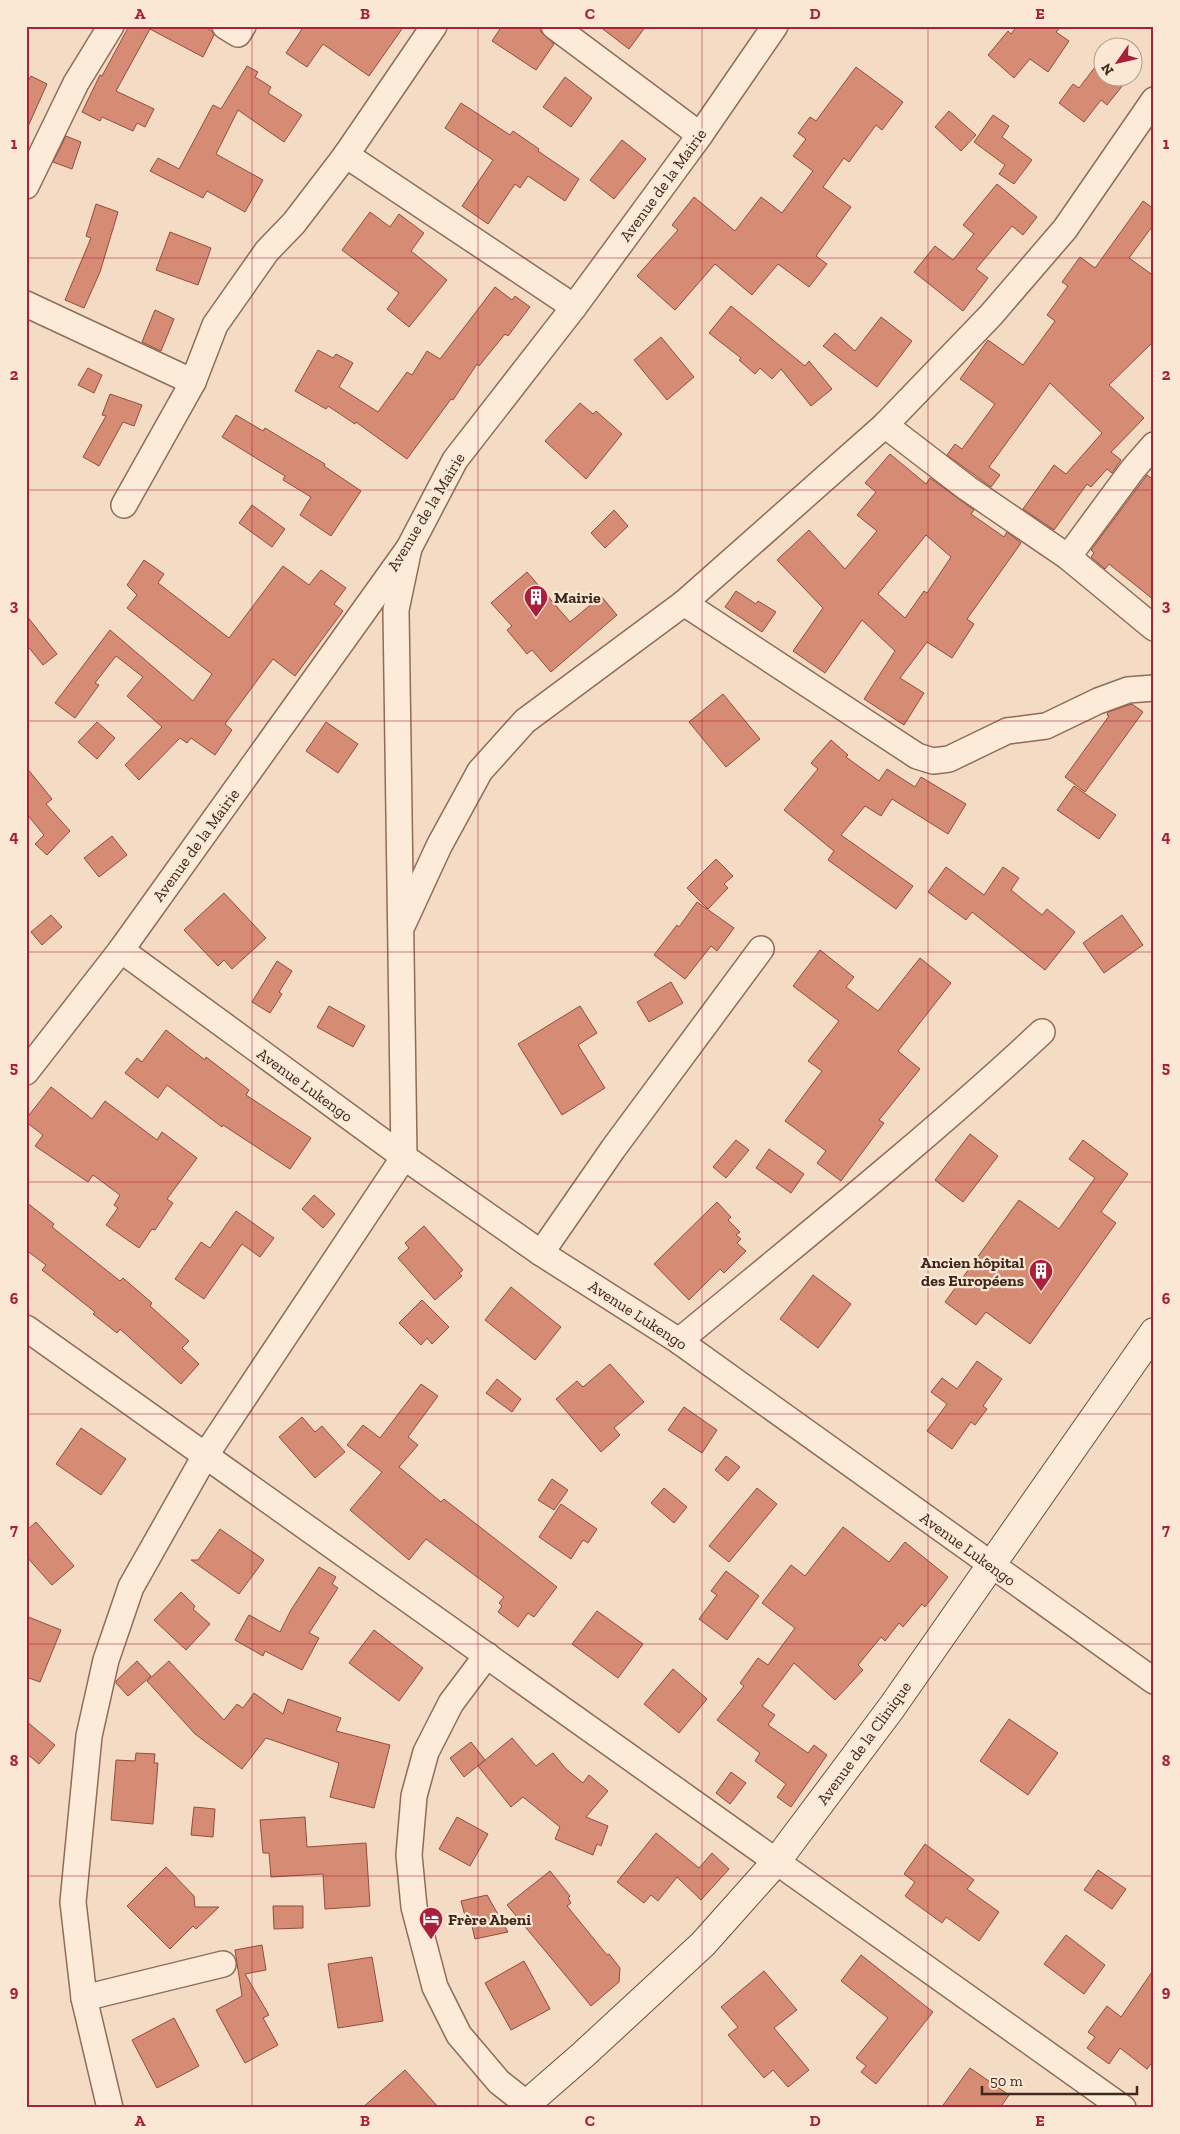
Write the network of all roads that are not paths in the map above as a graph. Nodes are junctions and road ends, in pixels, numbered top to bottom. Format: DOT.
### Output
graph roads {
  1 [pos="111,26"];
  2 [pos="225,26"];
  3 [pos="243,26"];
  4 [pos="434,26"];
  5 [pos="554,26"];
  6 [pos="775,26"];
  7 [pos="1154,100"];
  8 [pos="700,135"];
  9 [pos="346,155"];
  10 [pos="26,186"];
  11 [pos="26,304"];
  12 [pos="574,307"];
  13 [pos="193,382"];
  14 [pos="885,425"];
  15 [pos="1154,445"];
  16 [pos="124,505"];
  17 [pos="409,548"];
  18 [pos="1068,556"];
  19 [pos="684,603"];
  20 [pos="1154,628"];
  21 [pos="1154,688"];
  22 [pos="400,931"];
  23 [pos="761,949"];
  24 [pos="122,950"];
  25 [pos="1042,1032"];
  26 [pos="26,1072"];
  27 [pos="404,1157"];
  28 [pos="542,1253"];
  29 [pos="26,1328"];
  30 [pos="1154,1332"];
  31 [pos="679,1341"];
  32 [pos="205,1456"];
  33 [pos="990,1565"];
  34 [pos="487,1655"];
  35 [pos="1154,1682"];
  36 [pos="776,1862"];
  37 [pos="222,1964"];
  38 [pos="84,1998"];
  39 [pos="527,2106"];
  40 [pos="110,2108"];
  41 [pos="1123,2108"];
  1 -- 10 [label="street"];
  2 -- 3 [label="street"];
  4 -- 9 [label="street"];
  5 -- 8 [label="street"];
  6 -- 8 [label="street, Avenue de la Mairie"];
  7 -- 14 [label="street"];
  8 -- 12 [label="street, Avenue de la Mairie"];
  9 -- 12 [label="street"];
  9 -- 13 [label="street"];
  11 -- 13 [label="street"];
  12 -- 17 [label="street, Avenue de la Mairie"];
  13 -- 16 [label="street"];
  14 -- 18 [label="street"];
  14 -- 19 [label="street"];
  15 -- 18 [label="street"];
  17 -- 22 [label="street"];
  17 -- 24 [label="street, Avenue de la Mairie"];
  18 -- 20 [label="street"];
  19 -- 21 [label="street"];
  19 -- 22 [label="street"];
  22 -- 27 [label="street"];
  23 -- 28 [label="street"];
  24 -- 26 [label="street, Avenue de la Mairie"];
  24 -- 27 [label="street, Avenue Lukengo"];
  25 -- 31 [label="street"];
  27 -- 28 [label="street, Avenue Lukengo"];
  27 -- 32 [label="street"];
  28 -- 31 [label="street, Avenue Lukengo"];
  29 -- 32 [label="street"];
  30 -- 33 [label="street, Avenue de la Clinique"];
  31 -- 33 [label="street, Avenue Lukengo"];
  32 -- 34 [label="street"];
  32 -- 38 [label="street"];
  33 -- 35 [label="street, Avenue Lukengo"];
  33 -- 36 [label="street, Avenue de la Clinique"];
  34 -- 36 [label="street"];
  34 -- 39 [label="street"];
  36 -- 39 [label="street, Avenue de la Clinique"];
  36 -- 41 [label="street"];
  37 -- 38 [label="street"];
  38 -- 40 [label="street"];
}
